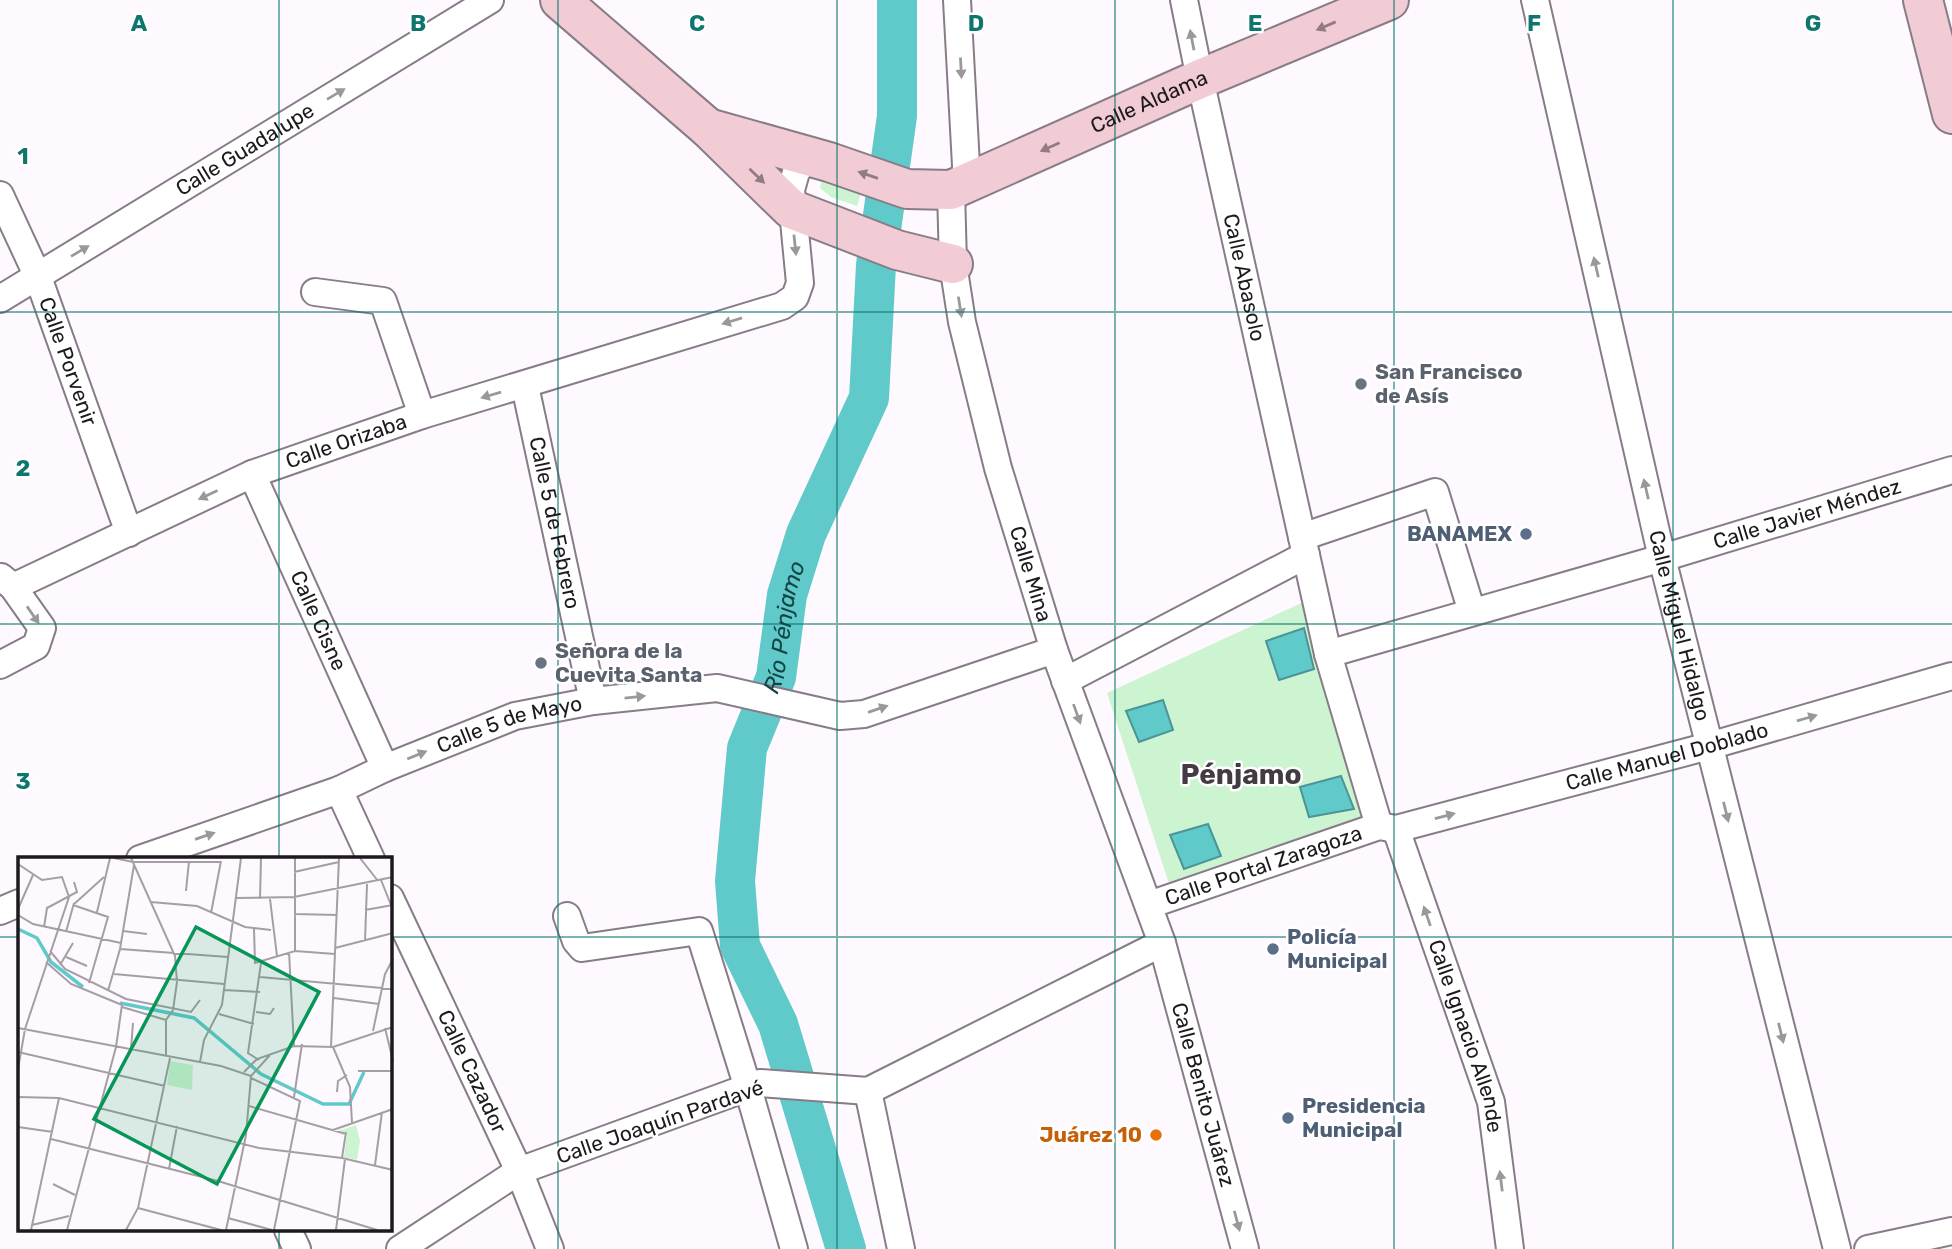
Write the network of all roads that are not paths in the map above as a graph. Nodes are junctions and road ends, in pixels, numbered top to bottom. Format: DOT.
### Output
graph roads {
  1 [pos="490,0"];
  2 [pos="560,0"];
  3 [pos="957,0"];
  4 [pos="1185,0"];
  5 [pos="1389,0"];
  6 [pos="1535,0"];
  7 [pos="1923,0"];
  8 [pos="1200,79"];
  9 [pos="1952,114"];
  10 [pos="708,128"];
  11 [pos="818,160"];
  12 [pos="959,187"];
  13 [pos="0,195"];
  14 [pos="791,209"];
  15 [pos="953,264"];
  16 [pos="38,277"];
  17 [pos="315,292"];
  18 [pos="0,299"];
  19 [pos="525,386"];
  20 [pos="422,415"];
  21 [pos="1952,470"];
  22 [pos="252,474"];
  23 [pos="129,533"];
  24 [pos="1304,546"];
  25 [pos="1662,558"];
  26 [pos="7,581"];
  27 [pos="1472,612"];
  28 [pos="1054,649"];
  29 [pos="1328,654"];
  30 [pos="0,665"];
  31 [pos="1952,676"];
  32 [pos="1065,681"];
  33 [pos="593,701"];
  34 [pos="1709,746"];
  35 [pos="385,768"];
  36 [pos="339,790"];
  37 [pos="1388,827"];
  38 [pos="146,857"];
  39 [pos="370,857"];
  40 [pos="392,902"];
  41 [pos="18,903"];
  42 [pos="1149,905"];
  43 [pos="0,911"];
  44 [pos="567,916"];
  45 [pos="1161,943"];
  46 [pos="754,1085"];
  47 [pos="868,1091"];
  48 [pos="519,1171"];
  49 [pos="1952,1231"];
  50 [pos="289,1232"];
  51 [pos="297,1249"];
  52 [pos="400,1249"];
  53 [pos="550,1249"];
  54 [pos="794,1249"];
  55 [pos="901,1249"];
  56 [pos="1245,1249"];
  57 [pos="1510,1249"];
  58 [pos="1837,1249"];
  59 [pos="1868,1249"];
  16 -- 1 [label="street, Calle Guadalupe, one-way"];
  2 -- 10 [label="street"];
  3 -- 12 [label="street, Calle Mina, one-way"];
  8 -- 4 [label="street, Calle Abasolo, one-way"];
  5 -- 8 [label="street, Calle Aldama, one-way"];
  25 -- 6 [label="street, Calle Miguel Hidalgo, one-way"];
  7 -- 9 [label="street"];
  8 -- 12 [label="street, Calle Aldama, one-way"];
  8 -- 24 [label="street, Calle Abasolo"];
  10 -- 11 [label="street, Calle Aldama"];
  10 -- 14 [label="street, one-way"];
  12 -- 11 [label="street, Calle Aldama, one-way"];
  11 -- 14 [label="street"];
  12 -- 15 [label="street, Calle Mina"];
  13 -- 16 [label="street, Calle Porvenir"];
  14 -- 15 [label="street"];
  14 -- 19 [label="street, Calle Orizaba, one-way"];
  15 -- 28 [label="street, Calle Mina, one-way"];
  16 -- 18 [label="street, Calle Guadalupe"];
  16 -- 23 [label="street, Calle Porvenir"];
  17 -- 20 [label="street"];
  19 -- 20 [label="street, Calle Orizaba, one-way"];
  19 -- 33 [label="street, Calle 5 de Febrero"];
  20 -- 22 [label="street, Calle Orizaba"];
  21 -- 25 [label="street, Calle Javier Méndez"];
  22 -- 23 [label="street, Calle Orizaba, one-way"];
  22 -- 35 [label="street, Calle Cisne"];
  23 -- 26 [label="street, Calle Orizaba"];
  24 -- 27 [label="street"];
  24 -- 29 [label="street, Calle Abasolo"];
  24 -- 32 [label="street"];
  25 -- 27 [label="street, Calle Javier Méndez"];
  25 -- 34 [label="street, Calle Miguel Hidalgo"];
  26 -- 30 [label="street, Calle Orizaba, one-way"];
  27 -- 29 [label="street, Calle Javier Méndez"];
  28 -- 32 [label="street, Calle Mina"];
  33 -- 28 [label="street, Calle 5 de Mayo, one-way"];
  29 -- 37 [label="street, Calle Ignacio Allende"];
  34 -- 31 [label="street, Calle Manuel Doblado, one-way"];
  32 -- 42 [label="street, Calle Mina, one-way"];
  35 -- 33 [label="street, Calle 5 de Mayo, one-way"];
  37 -- 34 [label="street, Calle Manuel Doblado, one-way"];
  34 -- 58 [label="street, Calle Miguel Hidalgo, one-way"];
  35 -- 36 [label="street, Calle 5 de Mayo"];
  38 -- 36 [label="street, Calle 5 de Mayo, one-way"];
  36 -- 39 [label="street"];
  37 -- 42 [label="street, Calle Portal Zaragoza"];
  57 -- 37 [label="street, Calle Ignacio Allende, one-way"];
  40 -- 48 [label="street, Calle Cazador"];
  41 -- 43 [label="street"];
  42 -- 45 [label="street, Calle Mina"];
  44 -- 46 [label="street"];
  45 -- 47 [label="street"];
  45 -- 56 [label="street, Calle Benito Juárez, one-way"];
  46 -- 47 [label="street, Calle Joaquín Pardavé"];
  46 -- 48 [label="street, Calle Joaquín Pardavé"];
  46 -- 54 [label="street"];
  47 -- 55 [label="street"];
  48 -- 52 [label="street, Calle Joaquín Pardavé"];
  48 -- 53 [label="street, Calle Cazador"];
  49 -- 59 [label="street"];
  50 -- 51 [label="street"];
}
